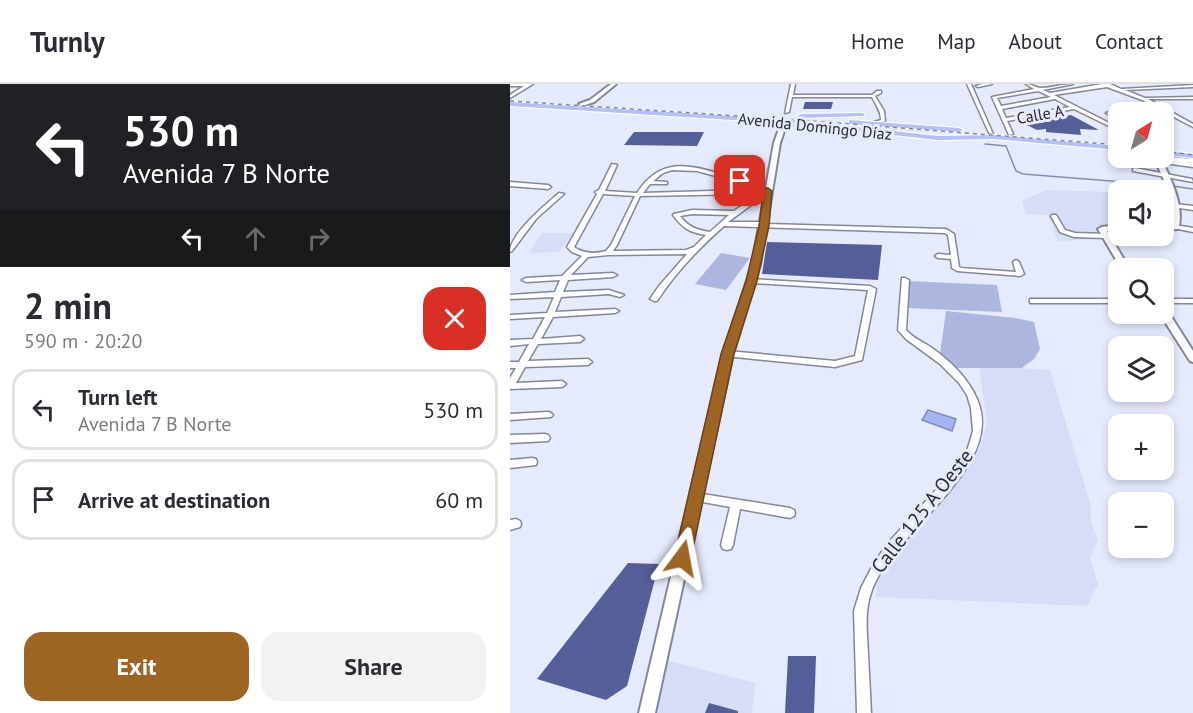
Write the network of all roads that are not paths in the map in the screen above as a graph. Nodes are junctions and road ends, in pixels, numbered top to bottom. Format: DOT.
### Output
graph roads {
  1 [pos="614,84"];
  2 [pos="620,84"];
  3 [pos="793,84"];
  4 [pos="969,84"];
  5 [pos="990,84"];
  6 [pos="1028,84"];
  7 [pos="1071,84"];
  8 [pos="1135,84"];
  9 [pos="510,85"];
  10 [pos="530,85"];
  11 [pos="1107,85"];
  12 [pos="978,86"];
  13 [pos="1193,86"];
  14 [pos="1144,88"];
  15 [pos="1037,89"];
  16 [pos="1119,89"];
  17 [pos="879,92"];
  18 [pos="604,95"];
  19 [pos="1049,95"];
  20 [pos="791,96"];
  21 [pos="873,96"];
  22 [pos="1055,98"];
  23 [pos="1193,98"];
  24 [pos="511,99"];
  25 [pos="1144,99"];
  26 [pos="582,104"];
  27 [pos="596,105"];
  28 [pos="999,108"];
  29 [pos="1074,108"];
  30 [pos="763,117"];
  31 [pos="792,117"];
  32 [pos="822,120"];
  33 [pos="1005,120"];
  34 [pos="778,121"];
  35 [pos="876,123"];
  36 [pos="1108,125"];
  37 [pos="1193,126"];
  38 [pos="829,128"];
  39 [pos="954,129"];
  40 [pos="989,133"];
  41 [pos="1011,134"];
  42 [pos="964,137"];
  43 [pos="1108,146"];
  44 [pos="1108,146"];
  45 [pos="1193,154"];
  46 [pos="1174,155"];
  47 [pos="1174,159"];
  48 [pos="1193,163"];
  49 [pos="614,165"];
  50 [pos="1163,168"];
  51 [pos="1135,171"];
  52 [pos="1165,178"];
  53 [pos="1192,181"];
  54 [pos="648,182"];
  55 [pos="665,183"];
  56 [pos="510,184"];
  57 [pos="548,186"];
  58 [pos="600,192"];
  59 [pos="749,192"];
  60 [pos="767,193"];
  61 [pos="561,194"];
  62 [pos="638,195"];
  63 [pos="1175,206"];
  64 [pos="1193,208"];
  65 [pos="736,213"];
  66 [pos="1054,216"];
  67 [pos="724,224"];
  68 [pos="764,225"];
  69 [pos="1108,227"];
  70 [pos="1175,227"];
  71 [pos="1193,230"];
  72 [pos="712,234"];
  73 [pos="1106,236"];
  74 [pos="698,248"];
  75 [pos="510,250"];
  76 [pos="608,253"];
  77 [pos="586,255"];
  78 [pos="938,256"];
  79 [pos="955,257"];
  80 [pos="1119,258"];
  81 [pos="1016,262"];
  82 [pos="613,274"];
  83 [pos="565,277"];
  84 [pos="526,280"];
  85 [pos="905,280"];
  86 [pos="752,281"];
  87 [pos="558,295"];
  88 [pos="620,295"];
  89 [pos="510,297"];
  90 [pos="654,299"];
  91 [pos="1033,301"];
  92 [pos="1108,301"];
  93 [pos="1174,301"];
  94 [pos="1193,301"];
  95 [pos="615,311"];
  96 [pos="550,316"];
  97 [pos="510,317"];
  98 [pos="1171,324"];
  99 [pos="580,339"];
  100 [pos="510,343"];
  101 [pos="534,343"];
  102 [pos="728,354"];
  103 [pos="1193,359"];
  104 [pos="588,362"];
  105 [pos="510,365"];
  106 [pos="521,365"];
  107 [pos="562,384"];
  108 [pos="510,385"];
  109 [pos="548,415"];
  110 [pos="510,417"];
  111 [pos="545,438"];
  112 [pos="510,439"];
  113 [pos="532,462"];
  114 [pos="510,464"];
  115 [pos="696,497"];
  116 [pos="736,504"];
  117 [pos="790,513"];
  118 [pos="728,545"];
  119 [pos="647,713"];
  120 [pos="864,713"];
  1 -- 18 [label="street"];
  2 -- 18 [label="street"];
  3 -- 20 [label="street"];
  4 -- 40 [label="street"];
  5 -- 12 [label="street"];
  6 -- 15 [label="street"];
  7 -- 15 [label="street"];
  8 -- 14 [label="street"];
  9 -- 10 [label="street"];
  10 -- 24 [label="street"];
  11 -- 16 [label="street"];
  11 -- 19 [label="street"];
  13 -- 14 [label="street"];
  14 -- 16 [label="street"];
  15 -- 19 [label="street"];
  15 -- 28 [label="street"];
  16 -- 25 [label="street"];
  17 -- 21 [label="street"];
  18 -- 26 [label="street"];
  18 -- 27 [label="street"];
  19 -- 22 [label="street"];
  20 -- 21 [label="street"];
  20 -- 31 [label="street"];
  21 -- 35 [label="street"];
  22 -- 28 [label="street"];
  22 -- 29 [label="street"];
  23 -- 25 [label="street"];
  24 -- 26 [label="main road, Avenida Domingo Díaz"];
  24 -- 34 [label="main road, Avenida Domingo Díaz"];
  25 -- 37 [label="street"];
  26 -- 27 [label="main road, Avenida Domingo Díaz"];
  27 -- 30 [label="main road, Avenida Domingo Díaz"];
  28 -- 33 [label="street"];
  29 -- 33 [label="street, Calle A"];
  29 -- 36 [label="street"];
  30 -- 32 [label="main road, Avenida Domingo Díaz"];
  30 -- 34 [label="main road"];
  31 -- 34 [label="main road, Avenida Domingo Díaz"];
  31 -- 34 [label="street"];
  31 -- 35 [label="main road"];
  31 -- 38 [label="main road, Avenida Domingo Díaz"];
  32 -- 35 [label="main road, Avenida Domingo Díaz"];
  32 -- 38 [label="main road"];
  33 -- 41 [label="street"];
  34 -- 60 [label="street"];
  35 -- 39 [label="main road, Avenida Domingo Díaz"];
  38 -- 42 [label="main road, Avenida Domingo Díaz"];
  39 -- 40 [label="main road, Avenida Domingo Díaz"];
  39 -- 42 [label="main road"];
  40 -- 41 [label="main road, Avenida Domingo Díaz"];
  41 -- 43 [label="main road, Avenida Domingo Díaz"];
  42 -- 44 [label="main road, Avenida Domingo Díaz"];
  45 -- 46 [label="main road"];
  47 -- 48 [label="street"];
  49 -- 58 [label="street"];
  50 -- 52 [label="street"];
  51 -- 52 [label="street"];
  52 -- 53 [label="street"];
  52 -- 63 [label="street"];
  54 -- 55 [label="street"];
  54 -- 59 [label="street"];
  54 -- 62 [label="street"];
  56 -- 57 [label="street"];
  58 -- 62 [label="street"];
  58 -- 77 [label="street"];
  59 -- 60 [label="street"];
  59 -- 62 [label="street"];
  60 -- 65 [label="street"];
  60 -- 68 [label="street"];
  61 -- 75 [label="street"];
  62 -- 76 [label="street"];
  63 -- 64 [label="street"];
  63 -- 70 [label="street"];
  65 -- 67 [label="street"];
  65 -- 72 [label="street"];
  66 -- 73 [label="street"];
  67 -- 68 [label="street"];
  67 -- 72 [label="street"];
  68 -- 79 [label="street"];
  68 -- 86 [label="street"];
  69 -- 73 [label="street"];
  70 -- 71 [label="street"];
  72 -- 74 [label="street"];
  73 -- 80 [label="street"];
  74 -- 76 [label="street"];
  74 -- 90 [label="street"];
  76 -- 77 [label="street"];
  77 -- 83 [label="street"];
  78 -- 79 [label="street"];
  79 -- 81 [label="street"];
  82 -- 83 [label="street"];
  83 -- 84 [label="street"];
  83 -- 87 [label="street"];
  85 -- 120 [label="street, Calle 125 A Oeste"];
  86 -- 102 [label="street"];
  86 -- 102 [label="street"];
  87 -- 88 [label="street"];
  87 -- 89 [label="street"];
  87 -- 96 [label="street"];
  91 -- 92 [label="street"];
  93 -- 94 [label="street"];
  95 -- 96 [label="street"];
  96 -- 97 [label="street"];
  96 -- 101 [label="street"];
  98 -- 103 [label="street"];
  99 -- 101 [label="street"];
  100 -- 101 [label="street"];
  101 -- 106 [label="street"];
  102 -- 115 [label="street"];
  104 -- 106 [label="street"];
  105 -- 106 [label="street"];
  106 -- 108 [label="street"];
  107 -- 108 [label="street"];
  109 -- 110 [label="street"];
  111 -- 112 [label="street"];
  113 -- 114 [label="street"];
  115 -- 116 [label="street"];
  115 -- 119 [label="street"];
  116 -- 117 [label="street"];
  116 -- 118 [label="street"];
}
